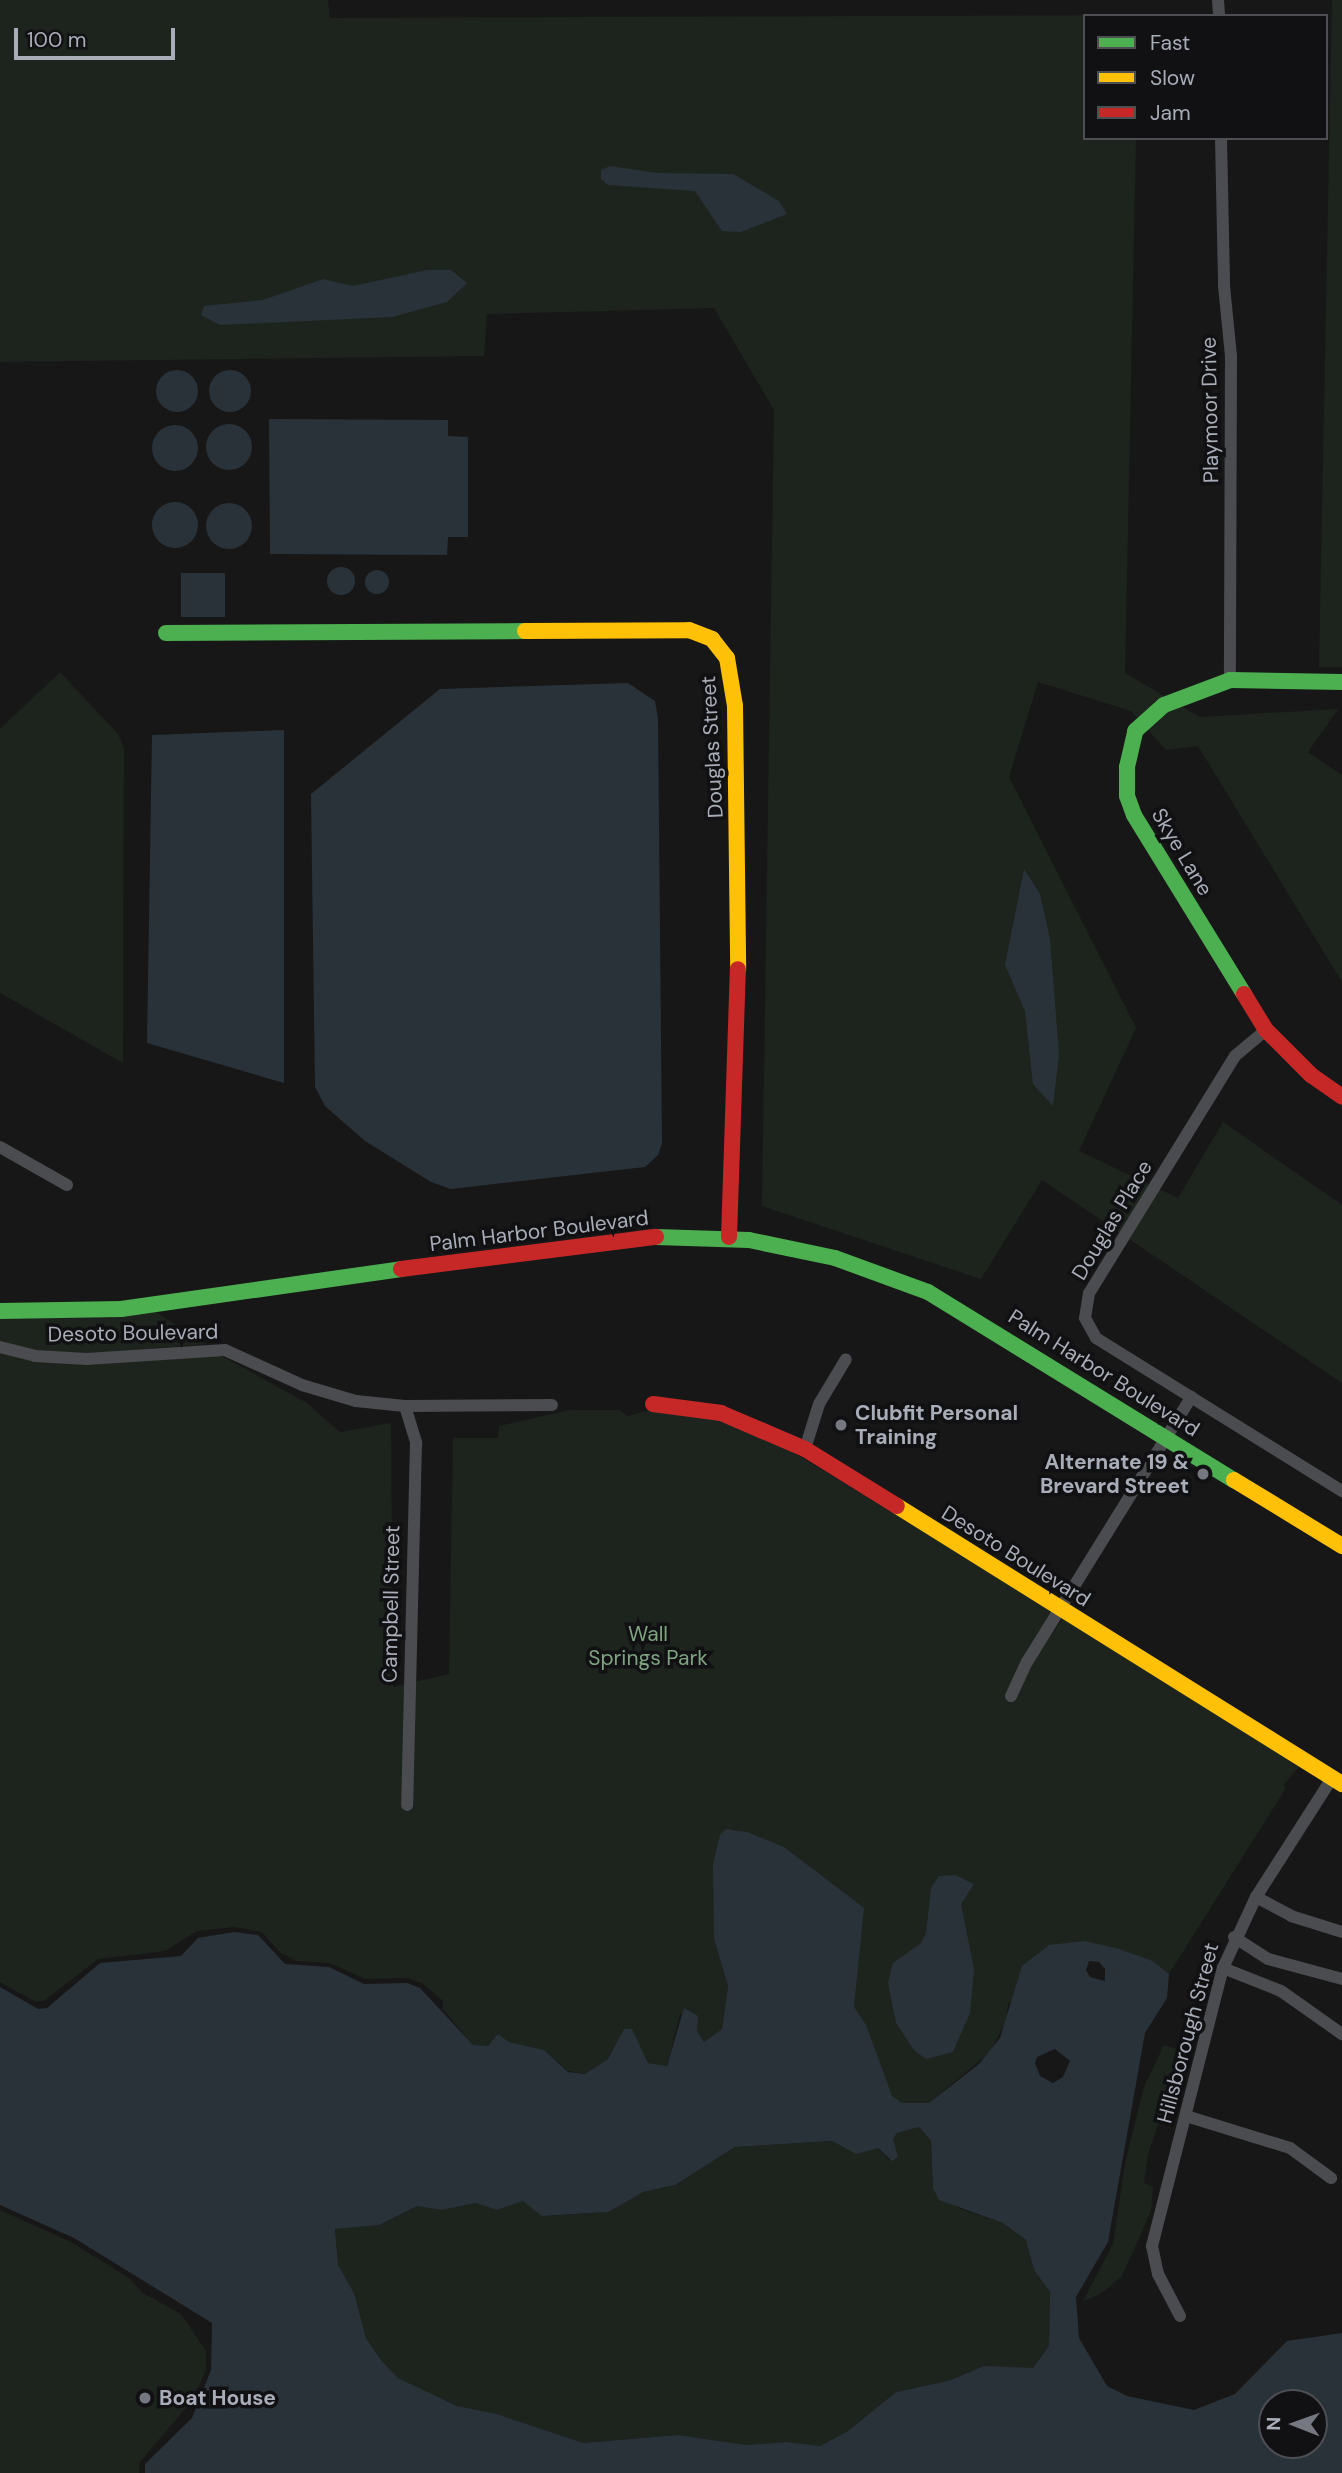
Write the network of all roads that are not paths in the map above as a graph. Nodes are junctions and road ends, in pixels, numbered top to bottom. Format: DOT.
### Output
graph roads {
  1 [pos="1221,140"];
  2 [pos="166,633"];
  3 [pos="1230,681"];
  4 [pos="1342,682"];
  5 [pos="1266,1030"];
  6 [pos="1342,1097"];
  7 [pos="0,1147"];
  8 [pos="67,1185"];
  9 [pos="729,1237"];
  10 [pos="0,1311"];
  11 [pos="0,1347"];
  12 [pos="846,1359"];
  13 [pos="1191,1397"];
  14 [pos="653,1404"];
  15 [pos="552,1405"];
  16 [pos="405,1406"];
  17 [pos="1167,1438"];
  18 [pos="805,1449"];
  19 [pos="1342,1491"];
  20 [pos="1342,1546"];
  21 [pos="1062,1609"];
  22 [pos="1011,1696"];
  23 [pos="1337,1781"];
  24 [pos="407,1805"];
  25 [pos="1256,1897"];
  26 [pos="1342,1932"];
  27 [pos="1234,1937"];
  28 [pos="1223,1968"];
  29 [pos="1342,1979"];
  30 [pos="1342,2034"];
  31 [pos="1186,2116"];
  32 [pos="1331,2178"];
  33 [pos="1180,2316"];
  1 -- 3 [label="street, Playmoor Drive"];
  2 -- 9 [label="street, Douglas Street"];
  3 -- 4 [label="street, Skye Lane"];
  3 -- 5 [label="street, Skye Lane"];
  5 -- 6 [label="street"];
  5 -- 13 [label="street, Douglas Place"];
  7 -- 8 [label="street"];
  9 -- 10 [label="street, Palm Harbor Boulevard"];
  9 -- 17 [label="street, Palm Harbor Boulevard"];
  11 -- 16 [label="street, Desoto Boulevard"];
  12 -- 18 [label="street"];
  13 -- 17 [label="street"];
  13 -- 19 [label="street, Douglas Place"];
  14 -- 18 [label="street, Desoto Boulevard"];
  15 -- 16 [label="street, Desoto Boulevard"];
  16 -- 24 [label="street, Campbell Street"];
  17 -- 20 [label="street, Palm Harbor Boulevard"];
  17 -- 21 [label="street"];
  18 -- 21 [label="street, Desoto Boulevard"];
  21 -- 22 [label="street"];
  21 -- 23 [label="street, Desoto Boulevard"];
  23 -- 25 [label="street, Hillsborough Street"];
  25 -- 26 [label="street"];
  25 -- 27 [label="street, Hillsborough Street"];
  27 -- 28 [label="street, Hillsborough Street"];
  27 -- 29 [label="street"];
  28 -- 30 [label="street"];
  28 -- 31 [label="street, Hillsborough Street"];
  31 -- 32 [label="street"];
  31 -- 33 [label="street, Hillsborough Street"];
}
